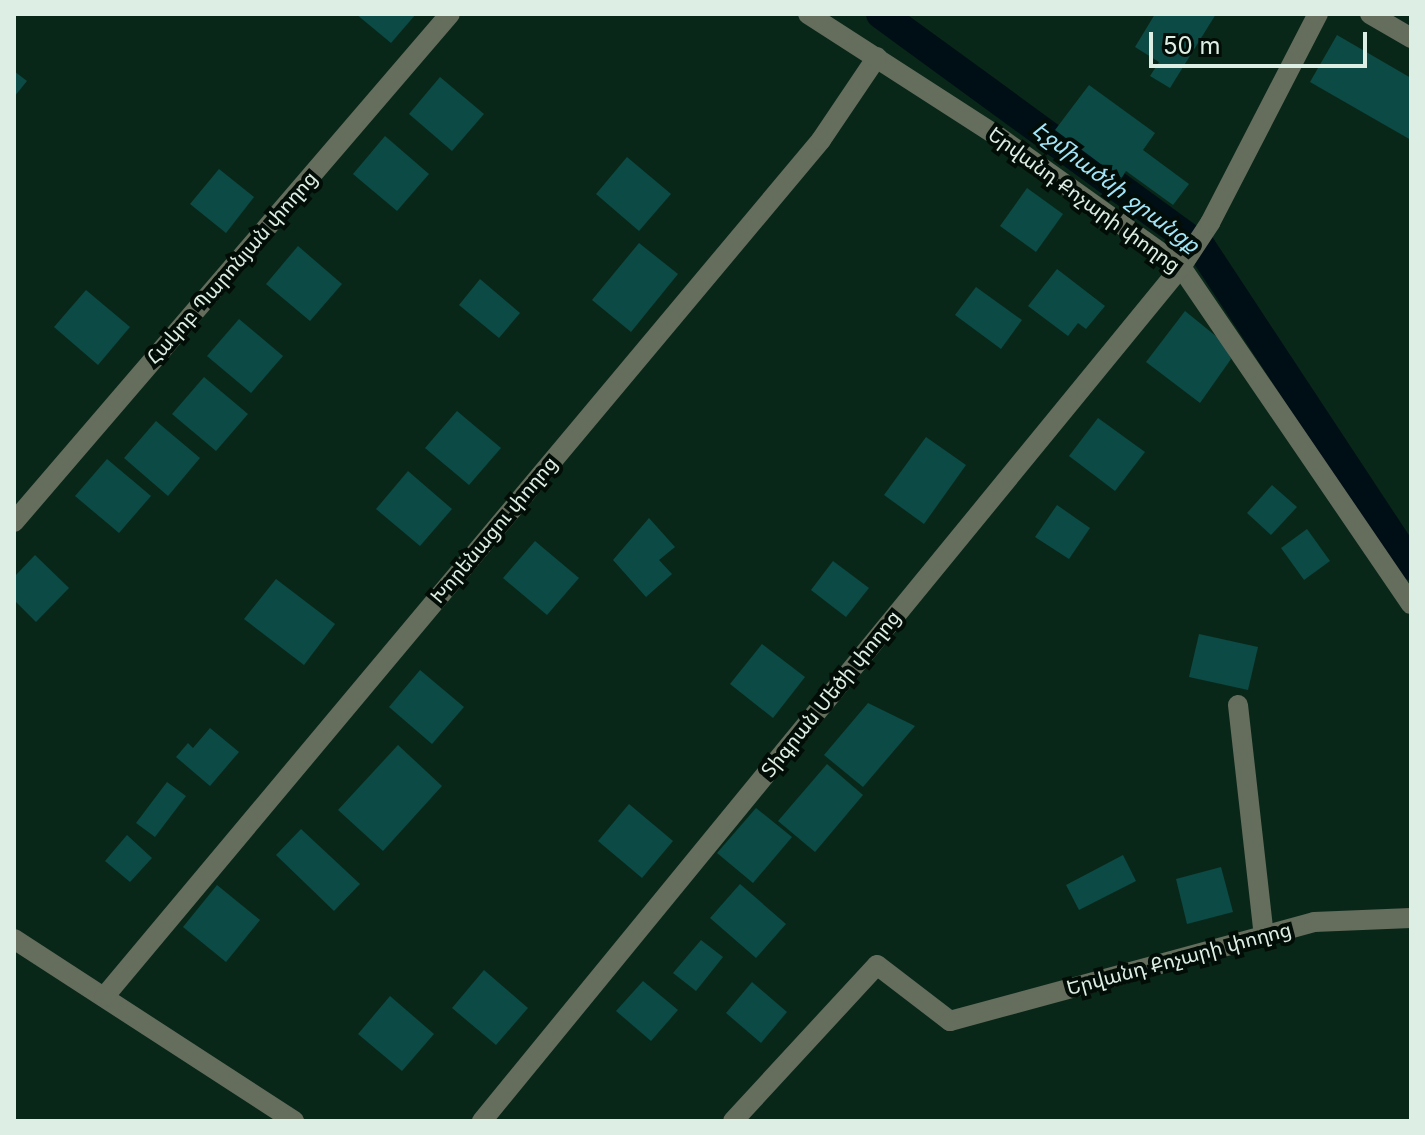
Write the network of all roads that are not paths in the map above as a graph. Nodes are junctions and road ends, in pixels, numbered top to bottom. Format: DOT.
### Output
graph roads {
  1 [pos="450,14"];
  2 [pos="808,14"];
  3 [pos="1318,14"];
  4 [pos="1370,14"];
  5 [pos="1411,38"];
  6 [pos="877,57"];
  7 [pos="1181,267"];
  8 [pos="14,522"];
  9 [pos="1411,604"];
  10 [pos="1238,705"];
  11 [pos="1411,918"];
  12 [pos="1264,935"];
  13 [pos="14,939"];
  14 [pos="104,997"];
  15 [pos="294,1121"];
  16 [pos="482,1121"];
  17 [pos="733,1121"];
  1 -- 8 [label="street, Հակոբ Պարոնյան փողոց"];
  2 -- 6 [label="street, Երվանդ Քոչարի փողոց"];
  3 -- 7 [label="street, Տիգրան Մեծի փողոց"];
  4 -- 5 [label="street"];
  6 -- 7 [label="street, Երվանդ Քոչարի փողոց"];
  6 -- 14 [label="street, Խորենացու փողոց"];
  7 -- 9 [label="street, Երվանդ Քոչարի փողոց"];
  7 -- 16 [label="street, Տիգրան Մեծի փողոց"];
  10 -- 12 [label="street"];
  11 -- 12 [label="street, Երվանդ Քոչարի փողոց"];
  12 -- 17 [label="street, Երվանդ Քոչարի փողոց"];
  13 -- 14 [label="street"];
  14 -- 15 [label="street"];
}
